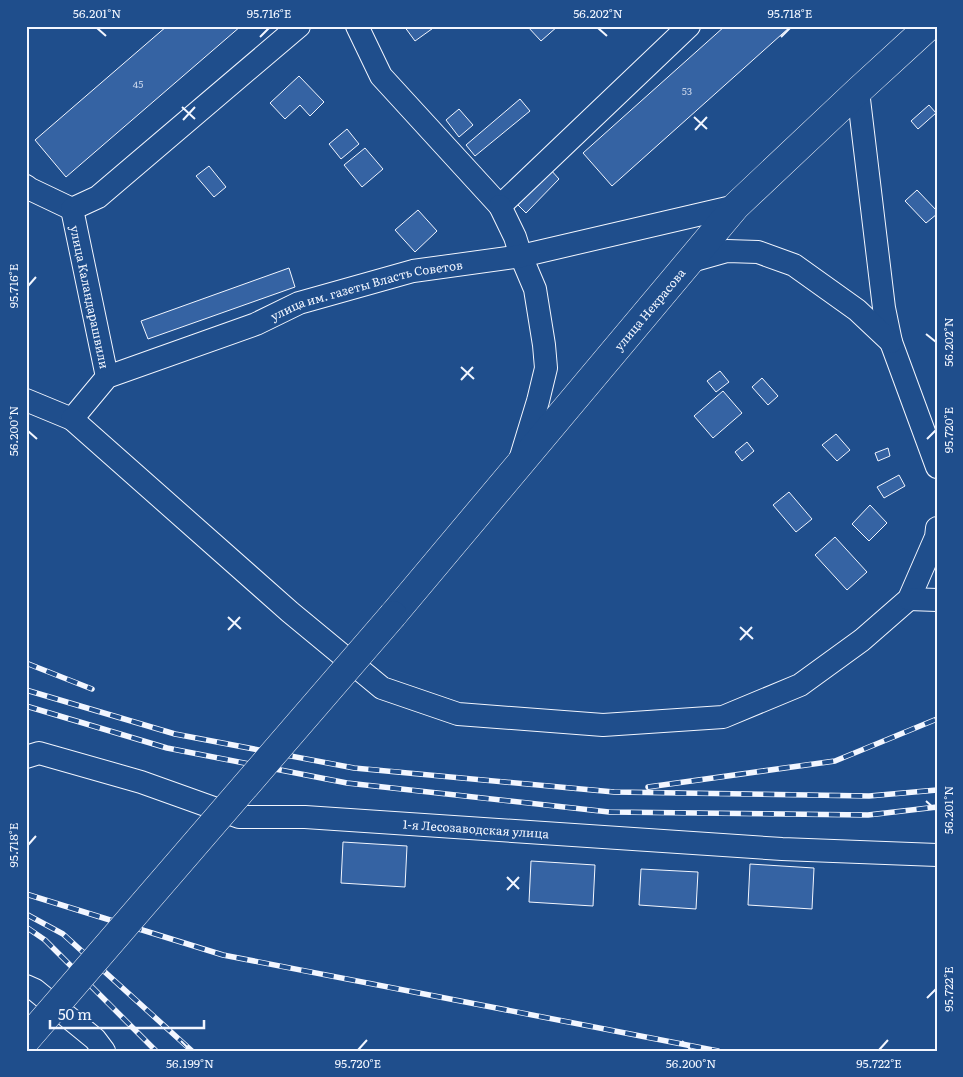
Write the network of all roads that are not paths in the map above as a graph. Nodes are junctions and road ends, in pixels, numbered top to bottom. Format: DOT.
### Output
graph roads {
  1 [pos="299,26"];
  2 [pos="357,26"];
  3 [pos="689,26"];
  4 [pos="930,26"];
  5 [pos="937,33"];
  6 [pos="858,91"];
  7 [pos="26,186"];
  8 [pos="500,206"];
  9 [pos="736,206"];
  10 [pos="72,209"];
  11 [pos="521,256"];
  12 [pos="688,262"];
  13 [pos="891,342"];
  14 [pos="107,377"];
  15 [pos="26,400"];
  16 [pos="72,419"];
  17 [pos="519,463"];
  18 [pos="937,467"];
  19 [pos="937,528"];
  20 [pos="909,599"];
  21 [pos="937,600"];
  22 [pos="26,757"];
  23 [pos="937,855"];
  24 [pos="26,986"];
  25 [pos="26,1040"];
  26 [pos="104,1051"];
  1 -- 10 [label="street, улица Каландарашвили"];
  2 -- 8 [label="street"];
  3 -- 8 [label="street"];
  4 -- 5 [label="street"];
  4 -- 6 [label="main road, улица Некрасова"];
  6 -- 9 [label="main road, улица Некрасова"];
  6 -- 13 [label="street"];
  7 -- 10 [label="street"];
  8 -- 11 [label="street"];
  9 -- 11 [label="street, улица им. газеты Власть Советов"];
  9 -- 12 [label="main road, улица Некрасова"];
  10 -- 14 [label="street, улица Каландарашвили"];
  11 -- 14 [label="street, улица им. газеты Власть Советов"];
  11 -- 17 [label="street"];
  12 -- 13 [label="street"];
  12 -- 17 [label="main road, улица Некрасова"];
  13 -- 18 [label="street"];
  14 -- 16 [label="street"];
  15 -- 16 [label="street"];
  16 -- 20 [label="street"];
  17 -- 25 [label="main road, улица Некрасова, bridge"];
  19 -- 20 [label="street"];
  20 -- 21 [label="street"];
  22 -- 23 [label="street, 1-я Лесозаводская улица"];
  24 -- 26 [label="street"];
}
